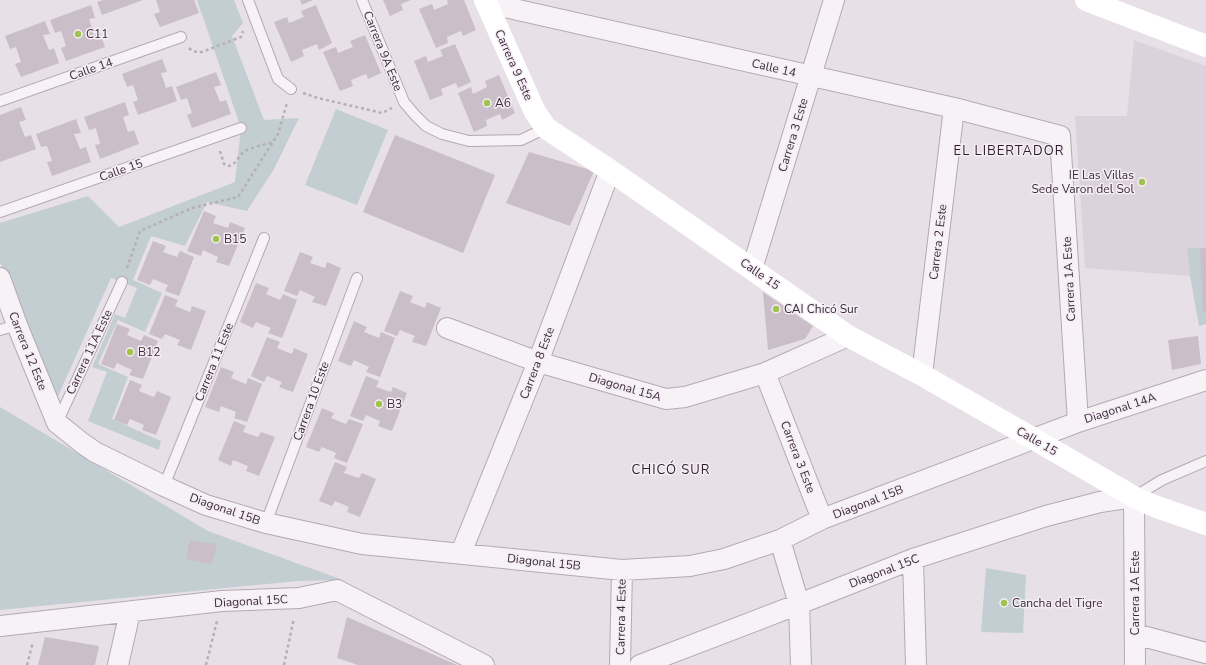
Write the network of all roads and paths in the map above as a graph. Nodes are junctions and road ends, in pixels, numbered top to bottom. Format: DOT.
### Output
graph roads {
  1 [pos="248,0"];
  2 [pos="362,0"];
  3 [pos="834,0"];
  4 [pos="1086,0"];
  5 [pos="486,2"];
  6 [pos="254,16"];
  7 [pos="181,37"];
  8 [pos="1206,46"];
  9 [pos="811,76"];
  10 [pos="291,89"];
  11 [pos="0,101"];
  12 [pos="404,102"];
  13 [pos="954,108"];
  14 [pos="241,128"];
  15 [pos="546,128"];
  16 [pos="1060,136"];
  17 [pos="216,137"];
  18 [pos="273,142"];
  19 [pos="611,171"];
  20 [pos="0,212"];
  21 [pos="264,238"];
  22 [pos="752,269"];
  23 [pos="0,278"];
  24 [pos="357,278"];
  25 [pos="122,282"];
  26 [pos="9,327"];
  27 [pos="447,328"];
  28 [pos="848,336"];
  29 [pos="538,362"];
  30 [pos="765,373"];
  31 [pos="922,375"];
  32 [pos="1206,380"];
  33 [pos="1078,422"];
  34 [pos="57,423"];
  35 [pos="1034,439"];
  36 [pos="1206,461"];
  37 [pos="164,486"];
  38 [pos="1134,497"];
  39 [pos="822,520"];
  40 [pos="266,523"];
  41 [pos="1206,524"];
  42 [pos="780,540"];
  43 [pos="461,553"];
  44 [pos="912,559"];
  45 [pos="622,570"];
  46 [pos="298,598"];
  47 [pos="222,601"];
  48 [pos="799,604"];
  49 [pos="130,612"];
  50 [pos="0,626"];
  51 [pos="1135,634"];
  52 [pos="1206,653"];
  53 [pos="118,665"];
  54 [pos="206,665"];
  55 [pos="284,665"];
  56 [pos="484,665"];
  57 [pos="620,665"];
  58 [pos="640,665"];
  59 [pos="801,665"];
  60 [pos="916,665"];
  61 [pos="1135,665"];
  1 -- 6 [label="lane"];
  2 -- 12 [label="lane, Carrera 9A Este"];
  3 -- 9 [label="street, Carrera 3 Este"];
  4 -- 8 [label="street"];
  5 -- 9 [label="street, Calle 14"];
  5 -- 15 [label="street, Carrera 9 Este"];
  6 -- 7 [label="path"];
  6 -- 10 [label="lane"];
  7 -- 11 [label="lane, Calle 14"];
  9 -- 13 [label="street, Calle 14"];
  9 -- 22 [label="street, Carrera 3 Este"];
  10 -- 12 [label="path"];
  10 -- 18 [label="path"];
  12 -- 15 [label="lane"];
  13 -- 16 [label="street, Calle 14"];
  13 -- 31 [label="street, Carrera 2 Este"];
  14 -- 17 [label="lane, Calle 15"];
  15 -- 19 [label="street, Calle 15"];
  16 -- 33 [label="street, Carrera 1A Este"];
  17 -- 18 [label="path"];
  17 -- 20 [label="lane, Calle 15"];
  18 -- 25 [label="path"];
  19 -- 22 [label="street, Calle 15"];
  19 -- 29 [label="street, Carrera 8 Este"];
  21 -- 37 [label="lane, Carrera 11 Este"];
  22 -- 28 [label="street, Calle 15"];
  23 -- 26 [label="street, Carrera 12 Este"];
  24 -- 40 [label="lane, Carrera 10 Este"];
  25 -- 34 [label="lane, Carrera 11A Este"];
  26 -- 34 [label="street, Carrera 12 Este"];
  27 -- 29 [label="street, Diagonal 15A"];
  28 -- 30 [label="street, Diagonal 15A"];
  28 -- 31 [label="street, Calle 15"];
  29 -- 30 [label="street, Diagonal 15A"];
  29 -- 43 [label="street, Carrera 8 Este"];
  30 -- 39 [label="street, Carrera 3 Este"];
  31 -- 35 [label="street, Calle 15"];
  32 -- 33 [label="street, Diagonal 14A"];
  33 -- 35 [label="street, Diagonal 14A"];
  34 -- 37 [label="street, Diagonal 15B"];
  35 -- 38 [label="street, Calle 15"];
  35 -- 39 [label="street, Diagonal 15B"];
  36 -- 38 [label="lane"];
  37 -- 40 [label="street, Diagonal 15B"];
  38 -- 41 [label="street, Calle 15"];
  38 -- 44 [label="street, Diagonal 15C"];
  38 -- 51 [label="street, Carrera 1A Este"];
  39 -- 42 [label="street, Diagonal 15B"];
  40 -- 43 [label="street, Diagonal 15B"];
  42 -- 45 [label="street, Diagonal 15B"];
  42 -- 48 [label="street"];
  43 -- 45 [label="street, Diagonal 15B"];
  44 -- 48 [label="street, Diagonal 15C"];
  44 -- 60 [label="street"];
  45 -- 57 [label="street, Carrera 4 Este"];
  46 -- 47 [label="street, Diagonal 15C"];
  46 -- 55 [label="path"];
  46 -- 56 [label="street, Diagonal 15C"];
  47 -- 49 [label="street, Diagonal 15C"];
  47 -- 54 [label="path"];
  48 -- 58 [label="street, Diagonal 15C"];
  48 -- 59 [label="street"];
  49 -- 50 [label="street, Diagonal 15C"];
  49 -- 53 [label="street"];
  51 -- 52 [label="street"];
  51 -- 61 [label="street, Carrera 1A Este"];
}
